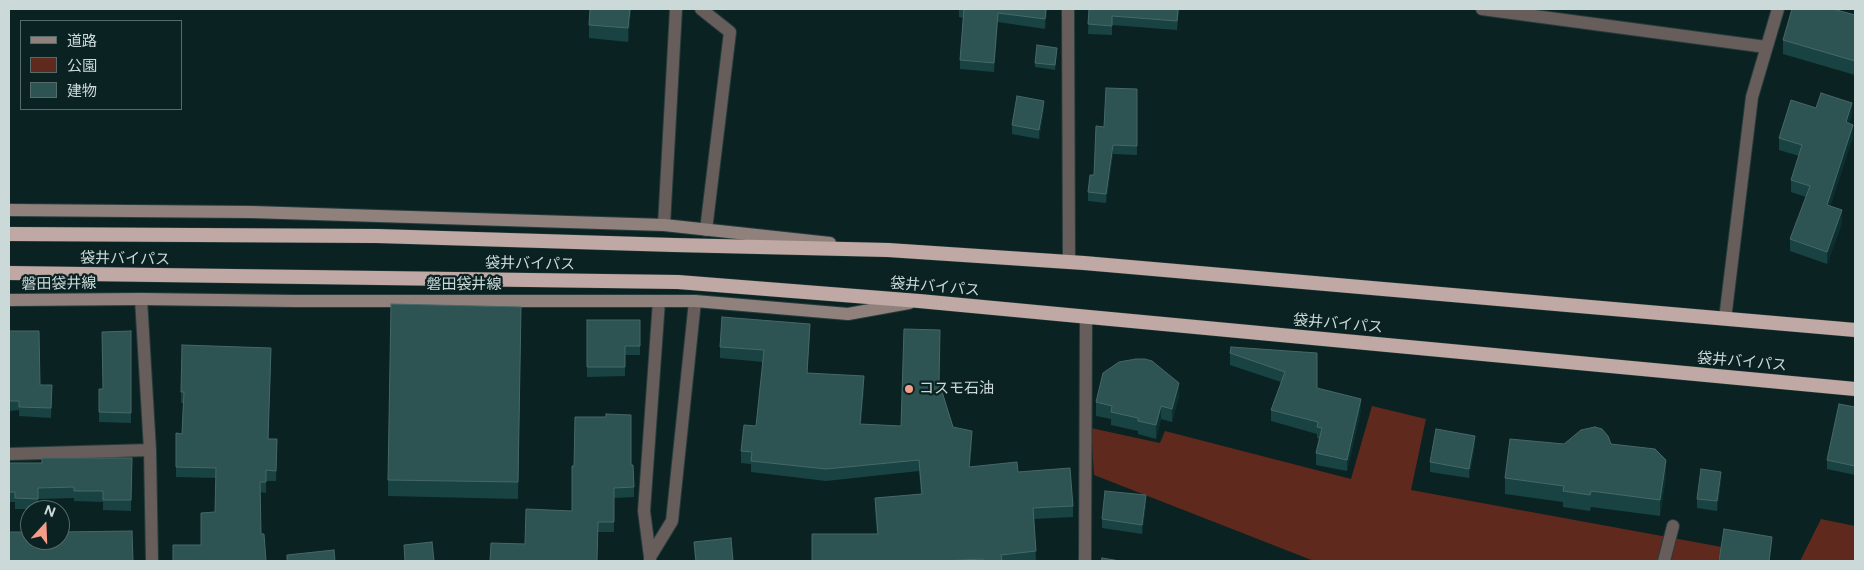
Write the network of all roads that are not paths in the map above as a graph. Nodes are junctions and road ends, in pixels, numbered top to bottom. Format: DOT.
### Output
graph roads {
  1 [pos="676,9"];
  2 [pos="700,9"];
  3 [pos="1068,9"];
  4 [pos="1482,9"];
  5 [pos="1778,9"];
  6 [pos="1766,47"];
  7 [pos="9,210"];
  8 [pos="664,225"];
  9 [pos="706,230"];
  10 [pos="9,234"];
  11 [pos="895,250"];
  12 [pos="1069,262"];
  13 [pos="9,274"];
  14 [pos="141,299"];
  15 [pos="9,300"];
  16 [pos="659,301"];
  17 [pos="695,301"];
  18 [pos="919,302"];
  19 [pos="1086,317"];
  20 [pos="1725,318"];
  21 [pos="1855,330"];
  22 [pos="1855,389"];
  23 [pos="150,450"];
  24 [pos="9,454"];
  25 [pos="1673,526"];
  26 [pos="650,559"];
  27 [pos="152,561"];
  28 [pos="1085,561"];
  29 [pos="1664,561"];
  1 -- 8 [label="street"];
  2 -- 9 [label="street"];
  3 -- 12 [label="street"];
  4 -- 6 [label="street"];
  5 -- 6 [label="street"];
  6 -- 20 [label="street"];
  7 -- 8 [label="main road"];
  8 -- 9 [label="main road"];
  9 -- 11 [label="main road"];
  10 -- 11 [label="highway, 袋井バイパス"];
  11 -- 12 [label="highway, 袋井バイパス"];
  12 -- 20 [label="highway, 袋井バイパス"];
  13 -- 18 [label="highway, 袋井バイパス"];
  14 -- 15 [label="main road, 磐田袋井線"];
  14 -- 16 [label="main road, 磐田袋井線"];
  14 -- 23 [label="street"];
  16 -- 17 [label="main road, 磐田袋井線"];
  16 -- 26 [label="street"];
  17 -- 18 [label="main road, 磐田袋井線"];
  17 -- 26 [label="street"];
  18 -- 19 [label="highway, 袋井バイパス"];
  19 -- 22 [label="highway, 袋井バイパス"];
  19 -- 28 [label="street"];
  20 -- 21 [label="highway, 袋井バイパス"];
  23 -- 24 [label="street"];
  23 -- 27 [label="street"];
  25 -- 29 [label="street"];
}
